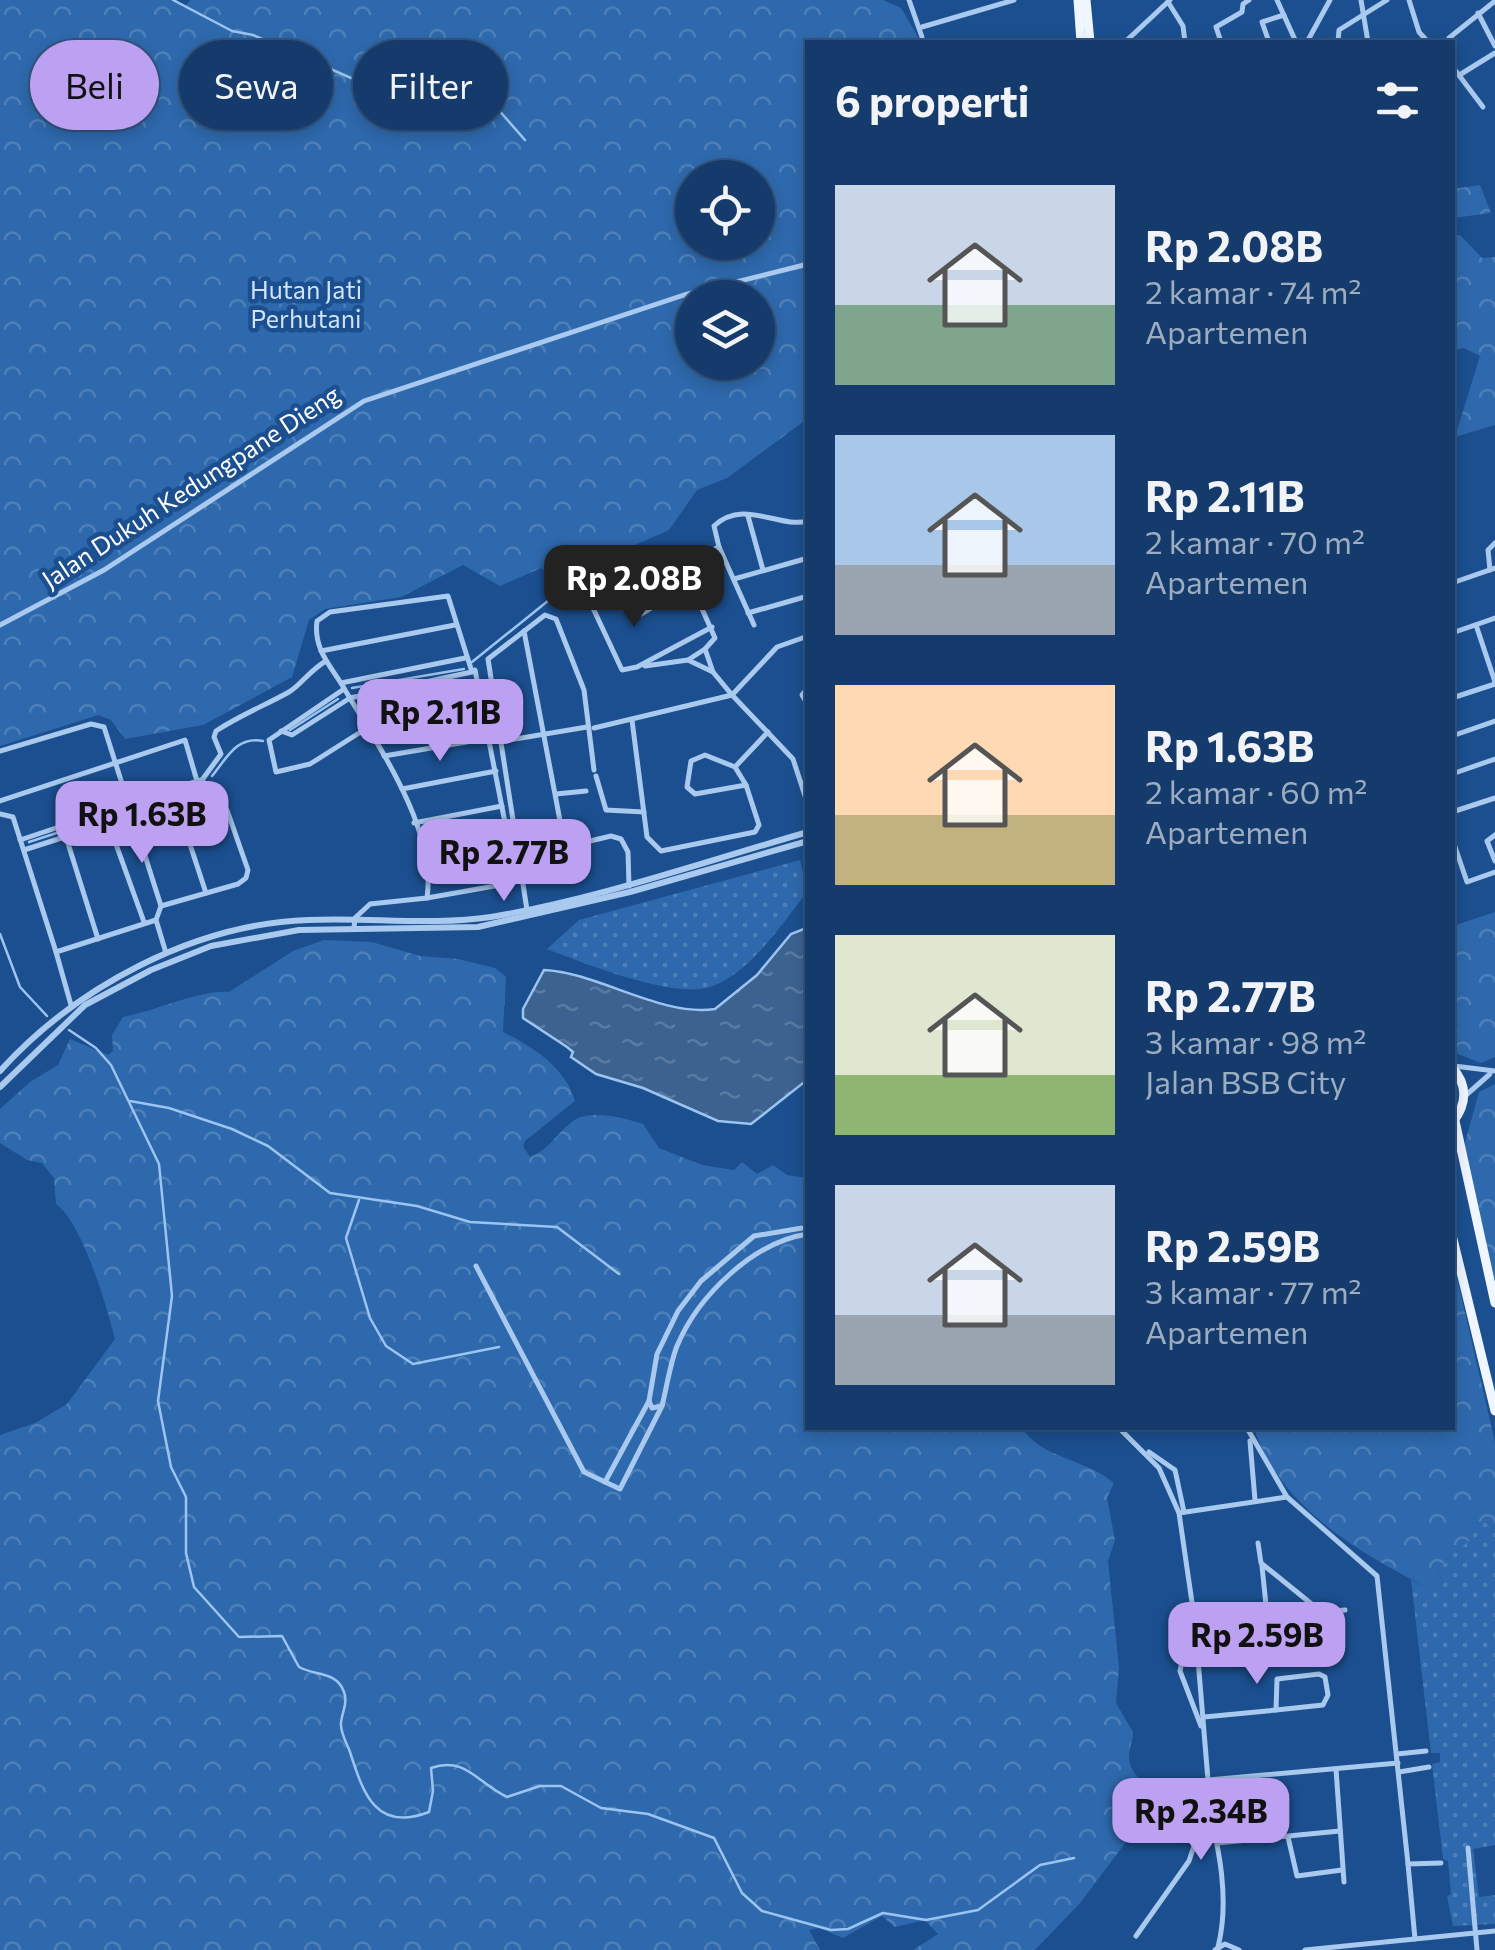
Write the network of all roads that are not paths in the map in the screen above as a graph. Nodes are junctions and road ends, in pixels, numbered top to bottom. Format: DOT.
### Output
graph roads {
  1 [pos="909,0"];
  2 [pos="1014,0"];
  3 [pos="1078,0"];
  4 [pos="1086,0"];
  5 [pos="1249,0"];
  6 [pos="1278,0"];
  7 [pos="1361,0"];
  8 [pos="1387,0"];
  9 [pos="1410,0"];
  10 [pos="1169,1"];
  11 [pos="1328,1"];
  12 [pos="1495,1"];
  13 [pos="1366,12"];
  14 [pos="1478,14"];
  15 [pos="1284,15"];
  16 [pos="922,27"];
  17 [pos="922,37"];
  18 [pos="1080,40"];
  19 [pos="1090,40"];
  20 [pos="1127,40"];
  21 [pos="1184,40"];
  22 [pos="1220,40"];
  23 [pos="1268,40"];
  24 [pos="1295,40"];
  25 [pos="1308,40"];
  26 [pos="1338,40"];
  27 [pos="1368,40"];
  28 [pos="1426,40"];
  29 [pos="1450,40"];
  30 [pos="1495,49"];
  31 [pos="1455,69"];
  32 [pos="1461,74"];
  33 [pos="1483,107"];
  34 [pos="805,265"];
  35 [pos="748,516"];
  36 [pos="805,522"];
  37 [pos="1495,542"];
  38 [pos="718,547"];
  39 [pos="805,559"];
  40 [pos="682,564"];
  41 [pos="1493,569"];
  42 [pos="763,570"];
  43 [pos="734,578"];
  44 [pos="644,581"];
  45 [pos="1455,582"];
  46 [pos="626,589"];
  47 [pos="805,597"];
  48 [pos="748,613"];
  49 [pos="1495,618"];
  50 [pos="0,625"];
  51 [pos="456,625"];
  52 [pos="754,625"];
  53 [pos="1476,625"];
  54 [pos="712,628"];
  55 [pos="524,631"];
  56 [pos="1455,632"];
  57 [pos="805,637"];
  58 [pos="706,649"];
  59 [pos="320,651"];
  60 [pos="465,658"];
  61 [pos="688,660"];
  62 [pos="326,661"];
  63 [pos="637,667"];
  64 [pos="474,669"];
  65 [pos="713,672"];
  66 [pos="1495,683"];
  67 [pos="343,686"];
  68 [pos="732,695"];
  69 [pos="1455,697"];
  70 [pos="350,698"];
  71 [pos="485,705"];
  72 [pos="632,720"];
  73 [pos="1495,722"];
  74 [pos="590,727"];
  75 [pos="368,728"];
  76 [pos="281,731"];
  77 [pos="768,732"];
  78 [pos="546,734"];
  79 [pos="1455,735"];
  80 [pos="490,738"];
  81 [pos="503,741"];
  82 [pos="0,751"];
  83 [pos="384,756"];
  84 [pos="1495,759"];
  85 [pos="117,763"];
  86 [pos="735,767"];
  87 [pos="496,771"];
  88 [pos="1455,773"];
  89 [pos="199,780"];
  90 [pos="746,785"];
  91 [pos="402,788"];
  92 [pos="586,791"];
  93 [pos="216,794"];
  94 [pos="556,794"];
  95 [pos="805,795"];
  96 [pos="1495,798"];
  97 [pos="0,801"];
  98 [pos="128,802"];
  99 [pos="177,804"];
  100 [pos="502,806"];
  101 [pos="1455,811"];
  102 [pos="644,812"];
  103 [pos="0,814"];
  104 [pos="132,814"];
  105 [pos="108,822"];
  106 [pos="414,822"];
  107 [pos="805,833"];
  108 [pos="1495,834"];
  109 [pos="66,836"];
  110 [pos="20,840"];
  111 [pos="805,842"];
  112 [pos="509,843"];
  113 [pos="564,847"];
  114 [pos="1455,847"];
  115 [pos="24,850"];
  116 [pos="425,857"];
  117 [pos="518,859"];
  118 [pos="1495,861"];
  119 [pos="1495,872"];
  120 [pos="629,888"];
  121 [pos="206,892"];
  122 [pos="427,898"];
  123 [pos="370,904"];
  124 [pos="161,906"];
  125 [pos="527,910"];
  126 [pos="355,918"];
  127 [pos="368,918"];
  128 [pos="156,920"];
  129 [pos="144,922"];
  130 [pos="354,928"];
  131 [pos="98,939"];
  132 [pos="56,952"];
  133 [pos="168,958"];
  134 [pos="72,1005"];
  135 [pos="1455,1066"];
  136 [pos="0,1070"];
  137 [pos="1455,1070"];
  138 [pos="1494,1072"];
  139 [pos="0,1087"];
  140 [pos="1465,1096"];
  141 [pos="1455,1120"];
  142 [pos="1455,1126"];
  143 [pos="805,1230"];
  144 [pos="805,1231"];
  145 [pos="1455,1246"];
  146 [pos="476,1266"];
  147 [pos="1495,1303"];
  148 [pos="650,1401"];
  149 [pos="662,1406"];
  150 [pos="1495,1411"];
  151 [pos="1121,1430"];
  152 [pos="1248,1430"];
  153 [pos="1250,1438"];
  154 [pos="1146,1451"];
  155 [pos="605,1482"];
  156 [pos="1287,1498"];
  157 [pos="1255,1501"];
  158 [pos="1182,1513"];
  159 [pos="1258,1544"];
  160 [pos="1261,1564"];
  161 [pos="1319,1610"];
  162 [pos="1345,1610"];
  163 [pos="1268,1616"];
  164 [pos="1192,1623"];
  165 [pos="1276,1710"];
  166 [pos="1200,1718"];
  167 [pos="1426,1751"];
  168 [pos="1397,1754"];
  169 [pos="1398,1763"];
  170 [pos="1429,1768"];
  171 [pos="1336,1769"];
  172 [pos="1399,1772"];
  173 [pos="1208,1780"];
  174 [pos="1206,1798"];
  175 [pos="1340,1831"];
  176 [pos="1288,1836"];
  177 [pos="1218,1843"];
  178 [pos="1468,1848"];
  179 [pos="1440,1862"];
  180 [pos="1408,1864"];
  181 [pos="1343,1870"];
  182 [pos="1344,1882"];
  183 [pos="1224,1924"];
  184 [pos="1495,1931"];
  185 [pos="1476,1934"];
  186 [pos="1136,1936"];
  187 [pos="1415,1940"];
  188 [pos="1216,1948"];
  189 [pos="1239,1948"];
  190 [pos="1305,1950"];
  191 [pos="1477,1950"];
  1 -- 17 [label="street"];
  2 -- 16 [label="street"];
  3 -- 18 [label="main road"];
  4 -- 19 [label="main road"];
  5 -- 22 [label="street"];
  6 -- 15 [label="street"];
  7 -- 13 [label="street"];
  8 -- 13 [label="street"];
  9 -- 28 [label="street"];
  10 -- 20 [label="street"];
  10 -- 21 [label="street"];
  11 -- 25 [label="street"];
  12 -- 14 [label="street"];
  13 -- 26 [label="street"];
  13 -- 27 [label="street"];
  14 -- 29 [label="street"];
  14 -- 30 [label="street"];
  15 -- 23 [label="street"];
  15 -- 24 [label="street"];
  30 -- 32 [label="street"];
  31 -- 32 [label="street"];
  32 -- 33 [label="street"];
  34 -- 50 [label="street, Jalan Dukuh Kedungpane Dieng"];
  35 -- 36 [label="street"];
  35 -- 38 [label="street"];
  35 -- 42 [label="street"];
  37 -- 41 [label="street"];
  38 -- 40 [label="street"];
  38 -- 43 [label="street"];
  39 -- 42 [label="street"];
  40 -- 44 [label="street"];
  40 -- 54 [label="street"];
  41 -- 45 [label="street"];
  42 -- 43 [label="street"];
  43 -- 48 [label="street"];
  44 -- 46 [label="street"];
  44 -- 46 [label="street"];
  46 -- 63 [label="street"];
  47 -- 48 [label="street"];
  48 -- 52 [label="street"];
  49 -- 53 [label="street"];
  51 -- 59 [label="street"];
  51 -- 59 [label="street"];
  51 -- 60 [label="street"];
  53 -- 56 [label="street"];
  53 -- 66 [label="street"];
  54 -- 58 [label="street"];
  54 -- 63 [label="street"];
  55 -- 74 [label="street"];
  55 -- 78 [label="street"];
  55 -- 81 [label="street"];
  57 -- 68 [label="street"];
  58 -- 61 [label="street"];
  58 -- 65 [label="street"];
  59 -- 62 [label="street"];
  60 -- 64 [label="street"];
  60 -- 67 [label="street"];
  61 -- 63 [label="street"];
  61 -- 65 [label="street"];
  62 -- 67 [label="street"];
  62 -- 89 [label="street"];
  64 -- 70 [label="street"];
  64 -- 71 [label="street"];
  65 -- 68 [label="street"];
  66 -- 69 [label="street"];
  67 -- 70 [label="street"];
  67 -- 76 [label="street"];
  68 -- 72 [label="street"];
  68 -- 77 [label="street"];
  70 -- 75 [label="street"];
  70 -- 76 [label="street"];
  71 -- 75 [label="street"];
  71 -- 80 [label="street"];
  72 -- 74 [label="street"];
  72 -- 102 [label="street"];
  73 -- 79 [label="street"];
  74 -- 78 [label="street"];
  74 -- 102 [label="street"];
  75 -- 76 [label="street"];
  75 -- 83 [label="street"];
  77 -- 86 [label="street"];
  77 -- 95 [label="street"];
  78 -- 81 [label="street"];
  78 -- 94 [label="street"];
  80 -- 83 [label="street"];
  80 -- 87 [label="street"];
  81 -- 117 [label="street"];
  82 -- 85 [label="street"];
  83 -- 91 [label="street"];
  84 -- 88 [label="street"];
  85 -- 89 [label="street"];
  85 -- 97 [label="street"];
  85 -- 98 [label="street"];
  86 -- 90 [label="street"];
  86 -- 90 [label="street"];
  87 -- 91 [label="street"];
  87 -- 100 [label="street"];
  89 -- 93 [label="street"];
  89 -- 98 [label="street"];
  90 -- 102 [label="street"];
  91 -- 106 [label="street"];
  92 -- 94 [label="street"];
  93 -- 99 [label="street"];
  93 -- 121 [label="street"];
  94 -- 113 [label="street"];
  96 -- 101 [label="street"];
  98 -- 104 [label="street"];
  98 -- 110 [label="street"];
  99 -- 104 [label="street"];
  99 -- 121 [label="street"];
  100 -- 106 [label="street"];
  100 -- 112 [label="street"];
  103 -- 110 [label="street"];
  104 -- 105 [label="street"];
  104 -- 124 [label="street"];
  105 -- 109 [label="street"];
  105 -- 129 [label="street"];
  106 -- 116 [label="street"];
  107 -- 120 [label="street"];
  108 -- 118 [label="street"];
  109 -- 115 [label="street"];
  109 -- 131 [label="street"];
  110 -- 115 [label="street"];
  111 -- 120 [label="street"];
  112 -- 116 [label="street"];
  112 -- 122 [label="street"];
  113 -- 117 [label="street"];
  113 -- 120 [label="street"];
  114 -- 119 [label="street"];
  115 -- 132 [label="street"];
  116 -- 122 [label="street"];
  117 -- 125 [label="street"];
  120 -- 125 [label="street"];
  120 -- 130 [label="street"];
  121 -- 124 [label="street"];
  122 -- 123 [label="street"];
  123 -- 126 [label="street"];
  123 -- 127 [label="street"];
  124 -- 128 [label="street"];
  125 -- 127 [label="street"];
  126 -- 127 [label="street"];
  126 -- 130 [label="street"];
  126 -- 133 [label="street"];
  128 -- 129 [label="street"];
  128 -- 133 [label="street"];
  129 -- 131 [label="street"];
  130 -- 133 [label="street"];
  131 -- 132 [label="street"];
  132 -- 134 [label="street"];
  133 -- 134 [label="street"];
  133 -- 139 [label="street"];
  134 -- 136 [label="street"];
  135 -- 138 [label="street"];
  137 -- 140 [label="main road"];
  138 -- 140 [label="street"];
  140 -- 141 [label="main road"];
  142 -- 147 [label="main road"];
  143 -- 148 [label="street"];
  144 -- 149 [label="street"];
  145 -- 150 [label="main road"];
  146 -- 155 [label="street"];
  148 -- 149 [label="street"];
  148 -- 155 [label="street"];
  149 -- 155 [label="street"];
  151 -- 154 [label="street"];
  152 -- 153 [label="street"];
  153 -- 156 [label="street"];
  153 -- 157 [label="street"];
  154 -- 158 [label="street"];
  154 -- 158 [label="street"];
  156 -- 157 [label="street"];
  156 -- 168 [label="street"];
  157 -- 158 [label="street"];
  158 -- 164 [label="street"];
  159 -- 160 [label="street"];
  160 -- 161 [label="street"];
  160 -- 163 [label="street"];
  161 -- 162 [label="street"];
  161 -- 163 [label="street"];
  163 -- 164 [label="street"];
  164 -- 166 [label="street"];
  164 -- 166 [label="street"];
  165 -- 165 [label="street"];
  165 -- 166 [label="street"];
  166 -- 173 [label="street"];
  167 -- 168 [label="street"];
  168 -- 169 [label="street"];
  169 -- 171 [label="street"];
  169 -- 172 [label="street"];
  170 -- 172 [label="street"];
  171 -- 173 [label="street"];
  171 -- 175 [label="street"];
  172 -- 180 [label="street"];
  173 -- 174 [label="street"];
  174 -- 177 [label="street"];
  174 -- 186 [label="street"];
  175 -- 176 [label="street"];
  175 -- 181 [label="street"];
  176 -- 177 [label="street"];
  176 -- 181 [label="street"];
  177 -- 183 [label="street"];
  178 -- 185 [label="street"];
  179 -- 180 [label="street"];
  180 -- 187 [label="street"];
  181 -- 182 [label="street"];
  183 -- 188 [label="street"];
  183 -- 189 [label="street"];
  184 -- 185 [label="street"];
  185 -- 187 [label="street"];
  185 -- 191 [label="street"];
  187 -- 190 [label="street"];
  188 -- 189 [label="street"];
}
